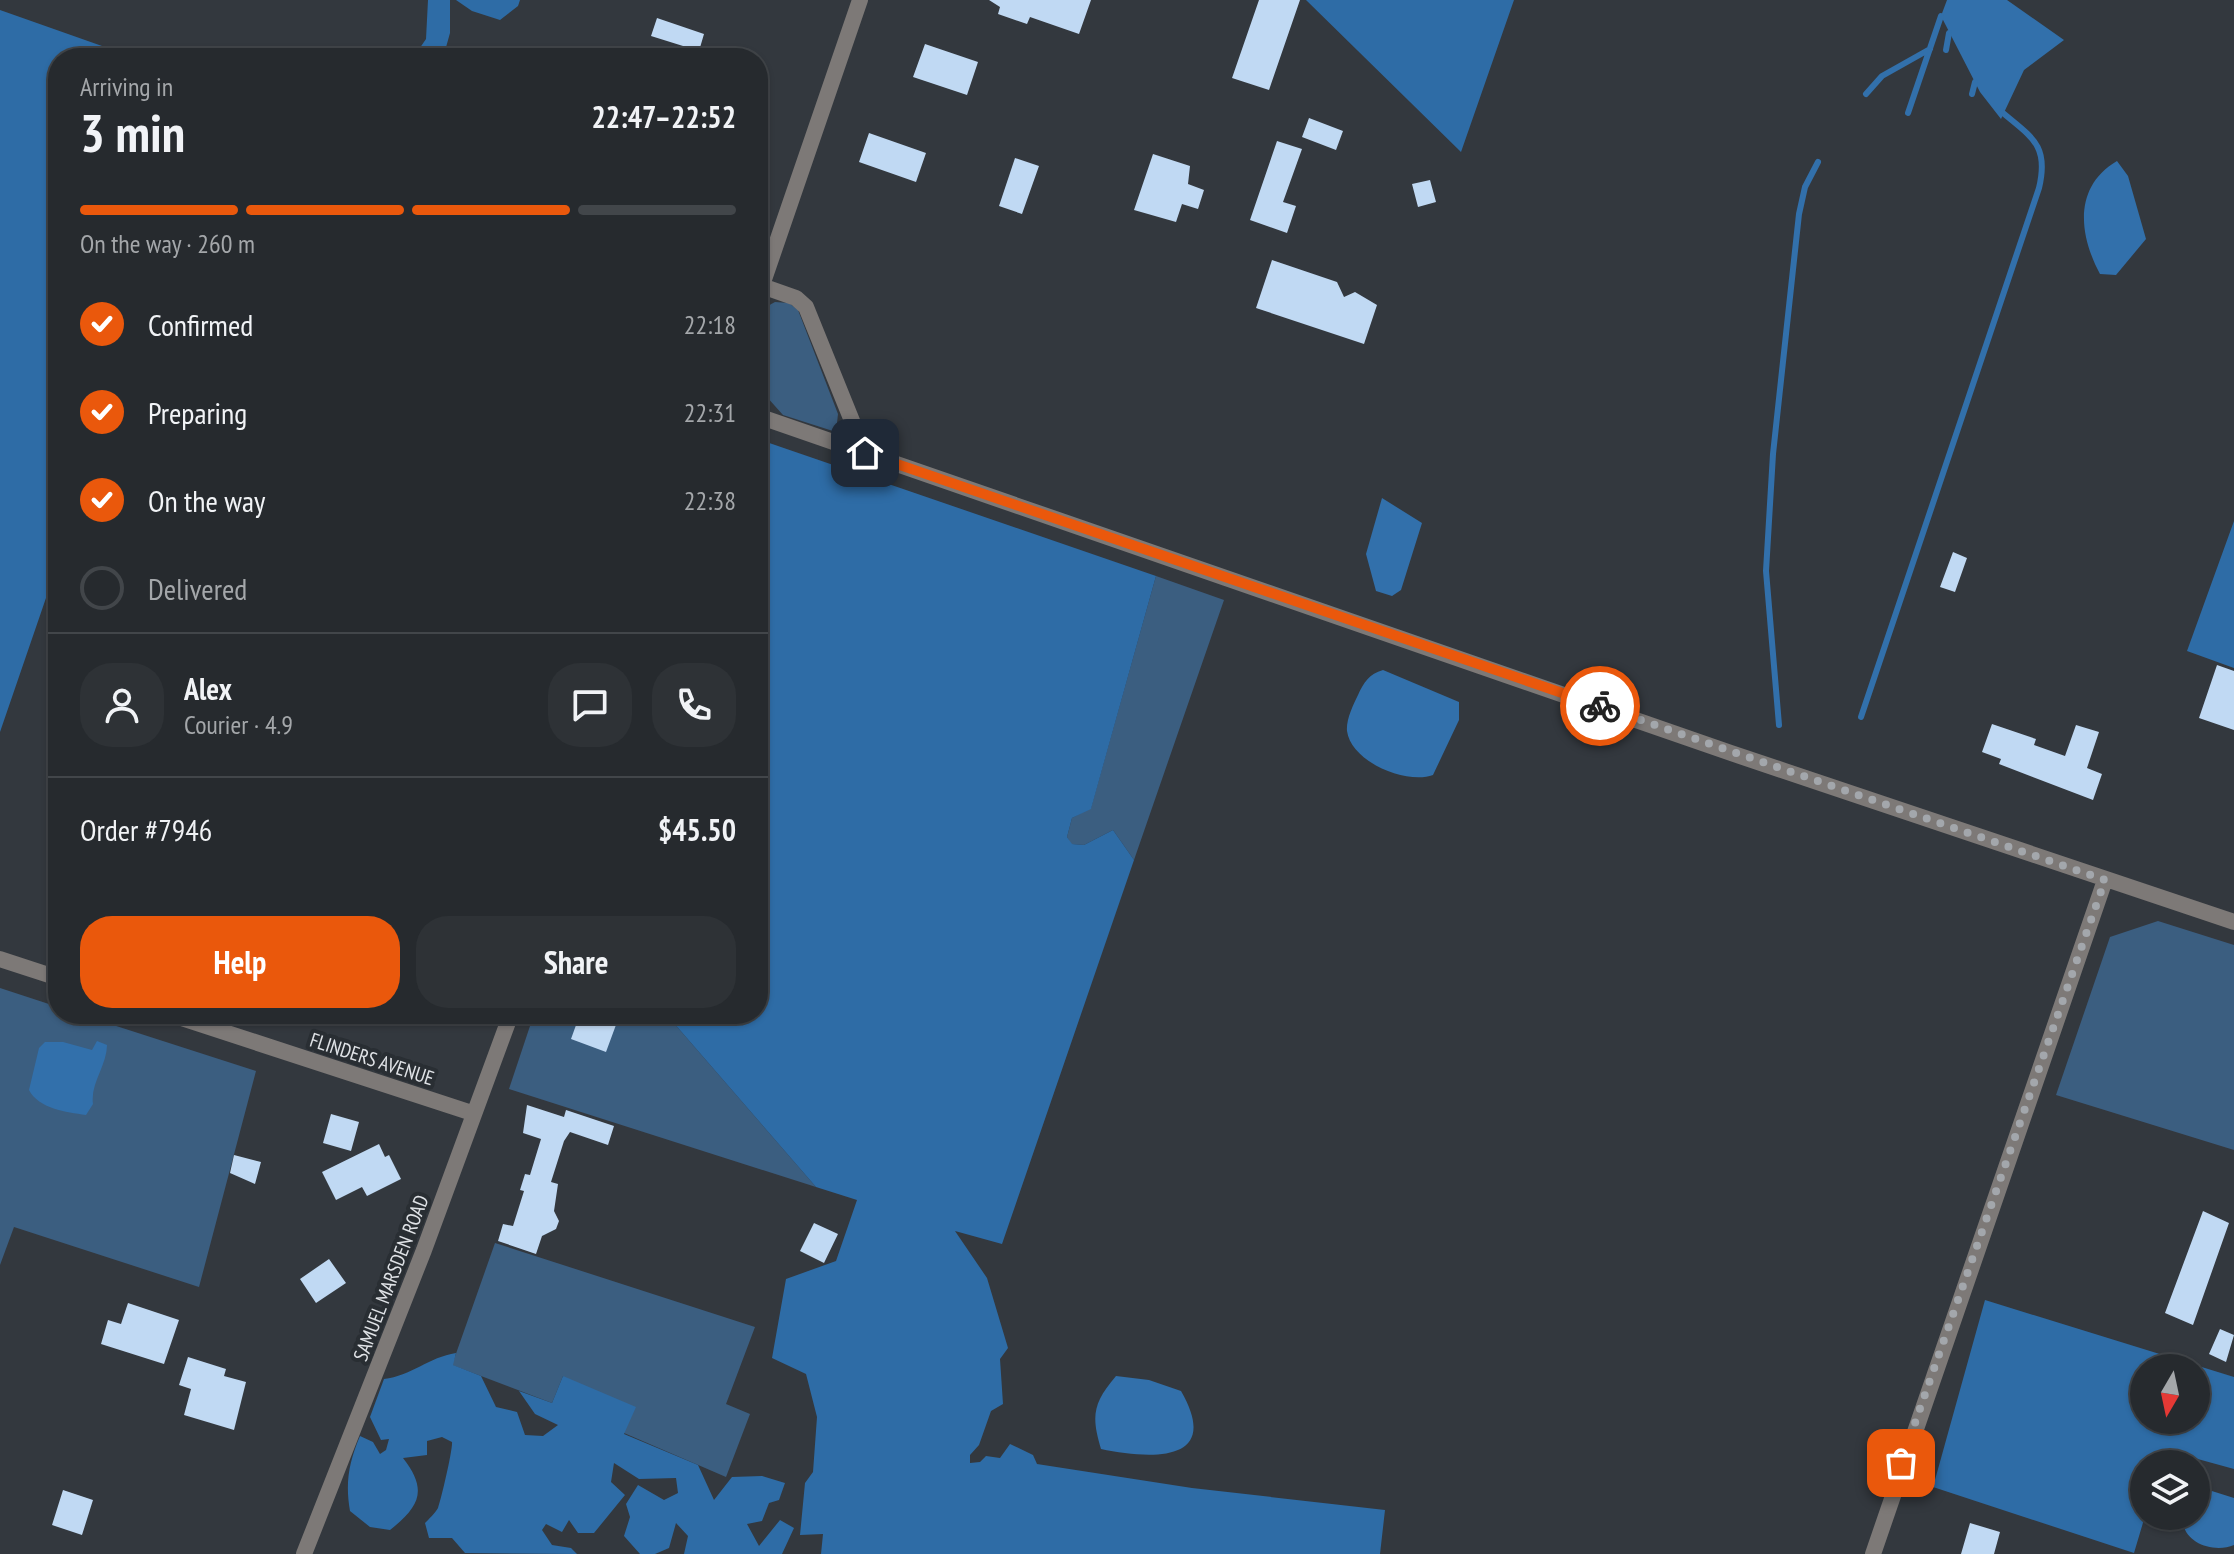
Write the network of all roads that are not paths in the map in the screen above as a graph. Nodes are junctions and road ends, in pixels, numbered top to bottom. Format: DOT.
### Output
graph roads {
  1 [pos="860,0"];
  2 [pos="768,268"];
  3 [pos="768,293"];
  4 [pos="768,419"];
  5 [pos="865,453"];
  6 [pos="2105,880"];
  7 [pos="2234,922"];
  8 [pos="0,959"];
  9 [pos="48,975"];
  10 [pos="200,1024"];
  11 [pos="507,1024"];
  12 [pos="472,1113"];
  13 [pos="304,1554"];
  14 [pos="1873,1554"];
  1 -- 2 [label="street"];
  3 -- 5 [label="street"];
  4 -- 5 [label="street"];
  5 -- 6 [label="street"];
  6 -- 7 [label="street"];
  6 -- 14 [label="street"];
  8 -- 9 [label="street"];
  10 -- 12 [label="street, FLINDERS AVENUE"];
  11 -- 12 [label="street, SAMUEL MARSDEN ROAD"];
  12 -- 13 [label="street, SAMUEL MARSDEN ROAD"];
}
